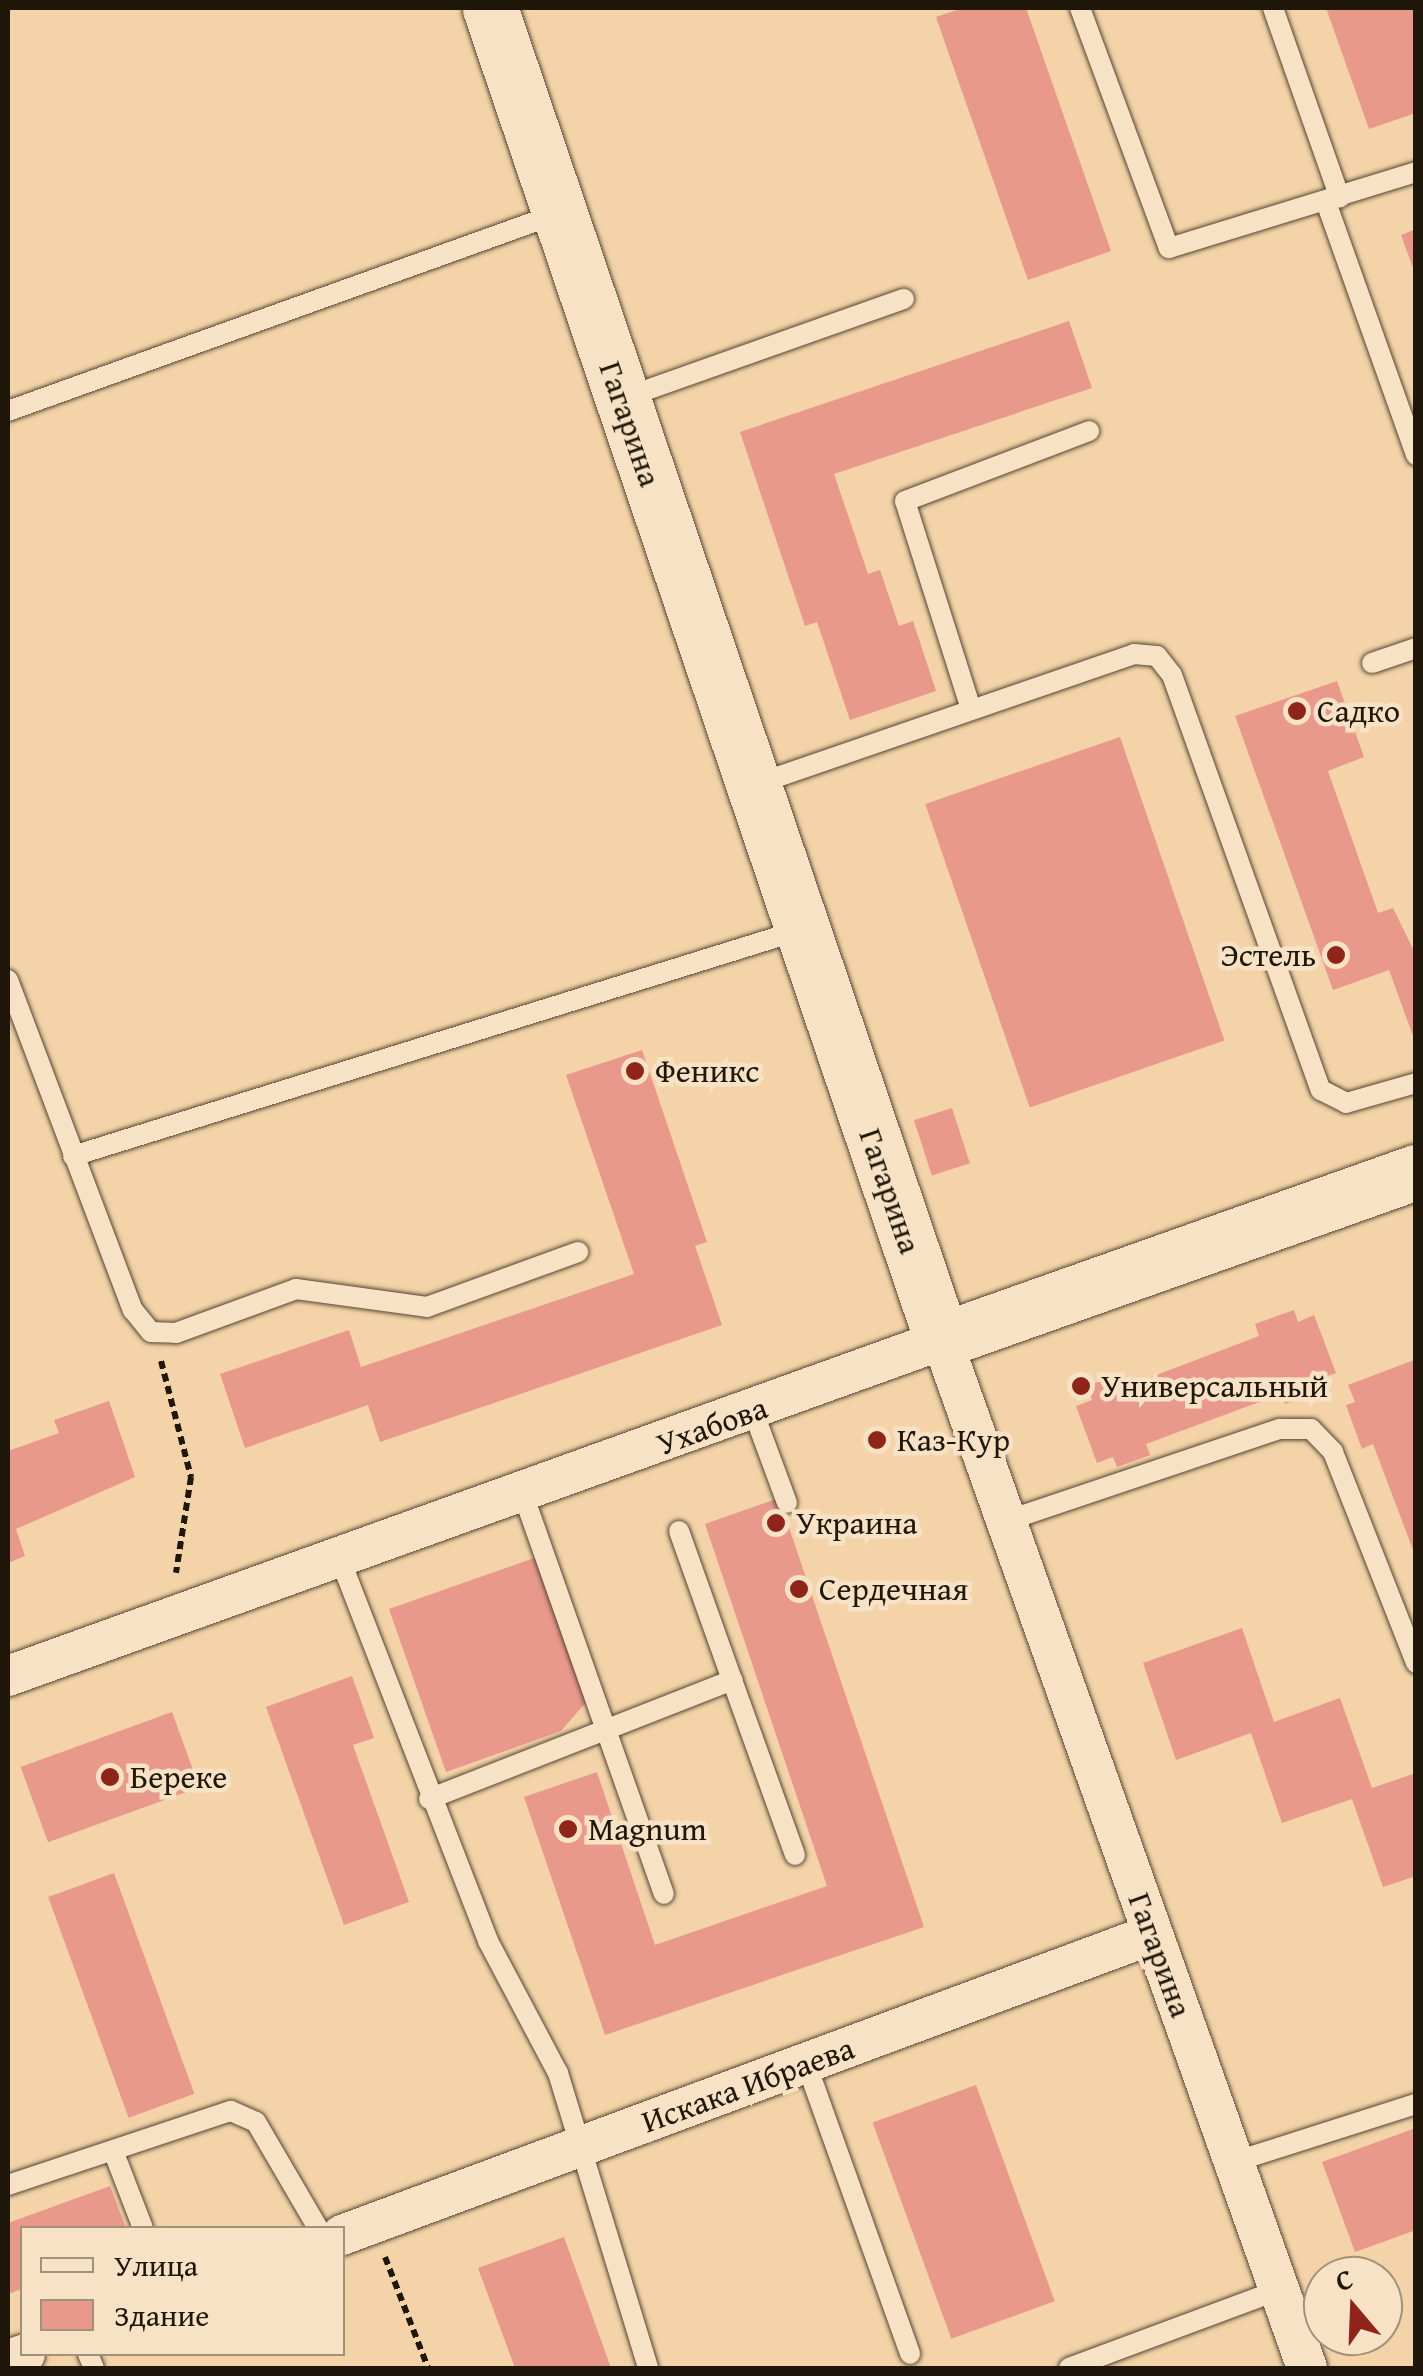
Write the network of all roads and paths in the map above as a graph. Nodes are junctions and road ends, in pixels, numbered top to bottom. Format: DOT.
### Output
graph roads {
  1 [pos="490,8"];
  2 [pos="1080,8"];
  3 [pos="1274,8"];
  4 [pos="1416,172"];
  5 [pos="1334,200"];
  6 [pos="558,214"];
  7 [pos="904,299"];
  8 [pos="622,399"];
  9 [pos="8,411"];
  10 [pos="1089,430"];
  11 [pos="1416,455"];
  12 [pos="1416,648"];
  13 [pos="1372,663"];
  14 [pos="971,709"];
  15 [pos="752,785"];
  16 [pos="800,930"];
  17 [pos="8,980"];
  18 [pos="30,1040"];
  19 [pos="8,1047"];
  20 [pos="1416,1084"];
  21 [pos="73,1156"];
  22 [pos="1416,1172"];
  23 [pos="578,1252"];
  24 [pos="151,1332"];
  25 [pos="942,1340"];
  26 [pos="753,1412"];
  27 [pos="523,1494"];
  28 [pos="787,1503"];
  29 [pos="1006,1521"];
  30 [pos="679,1531"];
  31 [pos="340,1559"];
  32 [pos="162,1622"];
  33 [pos="1416,1663"];
  34 [pos="8,1676"];
  35 [pos="732,1680"];
  36 [pos="607,1726"];
  37 [pos="428,1799"];
  38 [pos="795,1855"];
  39 [pos="664,1894"];
  40 [pos="1152,1934"];
  41 [pos="806,2063"];
  42 [pos="1416,2104"];
  43 [pos="574,2149"];
  44 [pos="114,2153"];
  45 [pos="1234,2162"];
  46 [pos="8,2185"];
  47 [pos="142,2226"];
  48 [pos="317,2226"];
  49 [pos="357,2229"];
  50 [pos="1279,2290"];
  51 [pos="910,2354"];
  52 [pos="428,2368"];
  53 [pos="648,2368"];
  54 [pos="1069,2368"];
  55 [pos="1307,2368"];
  1 -- 6 [label="street, Гагарина"];
  2 -- 5 [label="lane"];
  3 -- 5 [label="lane"];
  4 -- 5 [label="lane"];
  5 -- 11 [label="lane"];
  6 -- 8 [label="street, Гагарина"];
  6 -- 9 [label="lane"];
  7 -- 8 [label="lane"];
  8 -- 15 [label="street, Гагарина"];
  10 -- 14 [label="lane"];
  12 -- 13 [label="lane"];
  14 -- 15 [label="lane"];
  14 -- 20 [label="lane"];
  15 -- 16 [label="street, Гагарина"];
  16 -- 21 [label="lane"];
  16 -- 25 [label="street, Гагарина"];
  17 -- 18 [label="lane"];
  18 -- 19 [label="lane"];
  18 -- 21 [label="lane"];
  21 -- 24 [label="lane"];
  22 -- 25 [label="street, Ухабова"];
  23 -- 24 [label="lane"];
  24 -- 32 [label="path"];
  25 -- 26 [label="street, Ухабова"];
  25 -- 29 [label="street, Гагарина"];
  26 -- 27 [label="street, Ухабова"];
  26 -- 28 [label="lane"];
  27 -- 31 [label="street, Ухабова"];
  27 -- 36 [label="lane"];
  29 -- 33 [label="lane"];
  29 -- 40 [label="street, Гагарина"];
  30 -- 35 [label="lane"];
  31 -- 32 [label="street, Ухабова"];
  31 -- 37 [label="lane"];
  32 -- 34 [label="street, Ухабова"];
  35 -- 36 [label="lane"];
  35 -- 38 [label="lane"];
  36 -- 37 [label="lane"];
  36 -- 39 [label="lane"];
  37 -- 43 [label="lane"];
  40 -- 41 [label="street, Искака Ибраева"];
  40 -- 45 [label="street, Гагарина"];
  41 -- 43 [label="street, Искака Ибраева"];
  41 -- 51 [label="lane"];
  42 -- 45 [label="lane"];
  43 -- 49 [label="street, Искака Ибраева"];
  43 -- 53 [label="lane"];
  44 -- 46 [label="lane"];
  44 -- 47 [label="lane"];
  44 -- 48 [label="lane"];
  45 -- 50 [label="street, Гагарина"];
  49 -- 52 [label="path"];
  50 -- 54 [label="lane"];
  50 -- 55 [label="street, Гагарина"];
}
